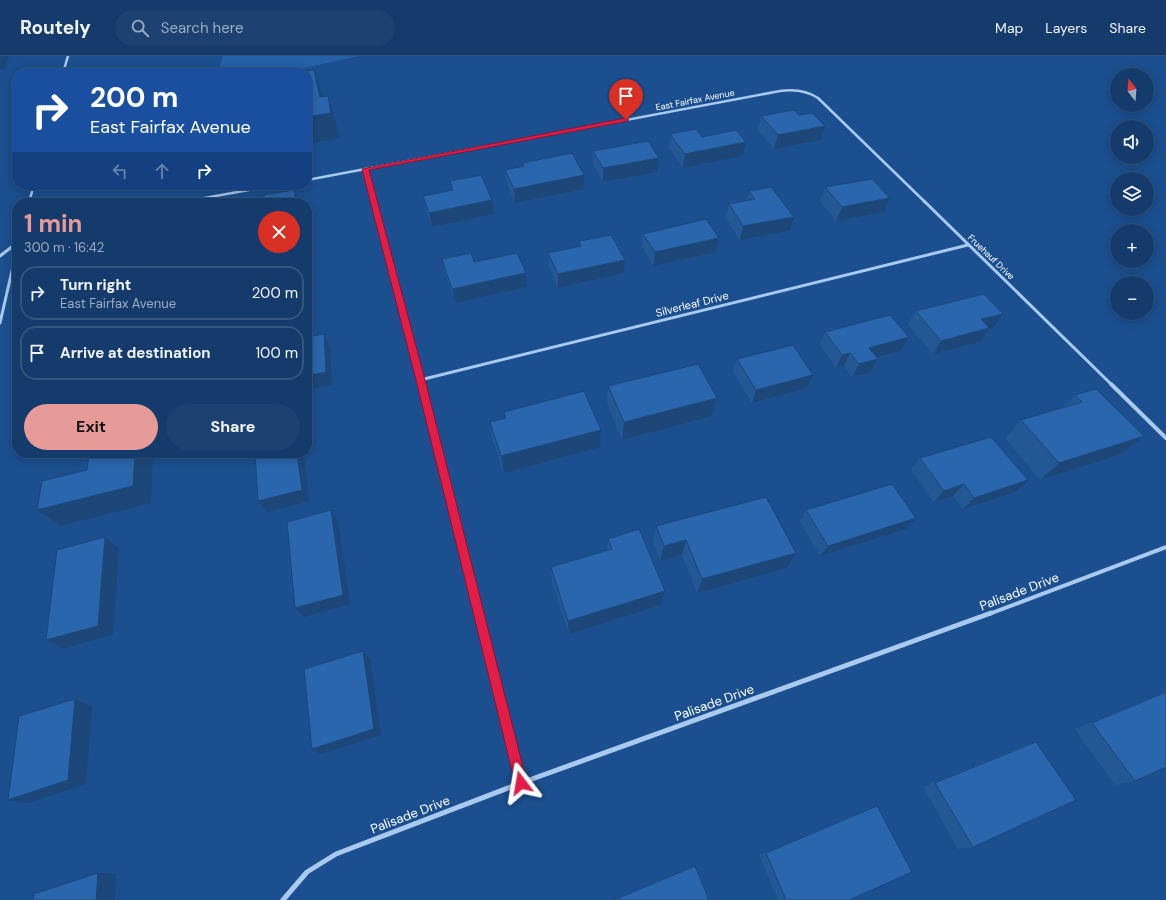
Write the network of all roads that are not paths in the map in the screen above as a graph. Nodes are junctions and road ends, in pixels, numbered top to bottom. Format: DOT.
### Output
graph roads {
  1 [pos="68,56"];
  2 [pos="64,68"];
  3 [pos="802,91"];
  4 [pos="365,169"];
  5 [pos="312,179"];
  6 [pos="250,190"];
  7 [pos="206,198"];
  8 [pos="968,245"];
  9 [pos="12,247"];
  10 [pos="0,256"];
  11 [pos="12,271"];
  12 [pos="0,323"];
  13 [pos="420,380"];
  14 [pos="1166,438"];
  15 [pos="1166,547"];
  16 [pos="521,783"];
  17 [pos="283,899"];
  1 -- 2 [label="street"];
  3 -- 4 [label="street, East Fairfax Avenue"];
  3 -- 8 [label="street, Fruehauf Drive"];
  4 -- 5 [label="street, East Fairfax Avenue"];
  4 -- 13 [label="street"];
  6 -- 7 [label="street"];
  8 -- 13 [label="street, Silverleaf Drive"];
  8 -- 14 [label="street, Fruehauf Drive"];
  9 -- 10 [label="street"];
  11 -- 12 [label="street"];
  13 -- 16 [label="street"];
  15 -- 16 [label="street, Palisade Drive"];
  16 -- 17 [label="street, Palisade Drive"];
}
